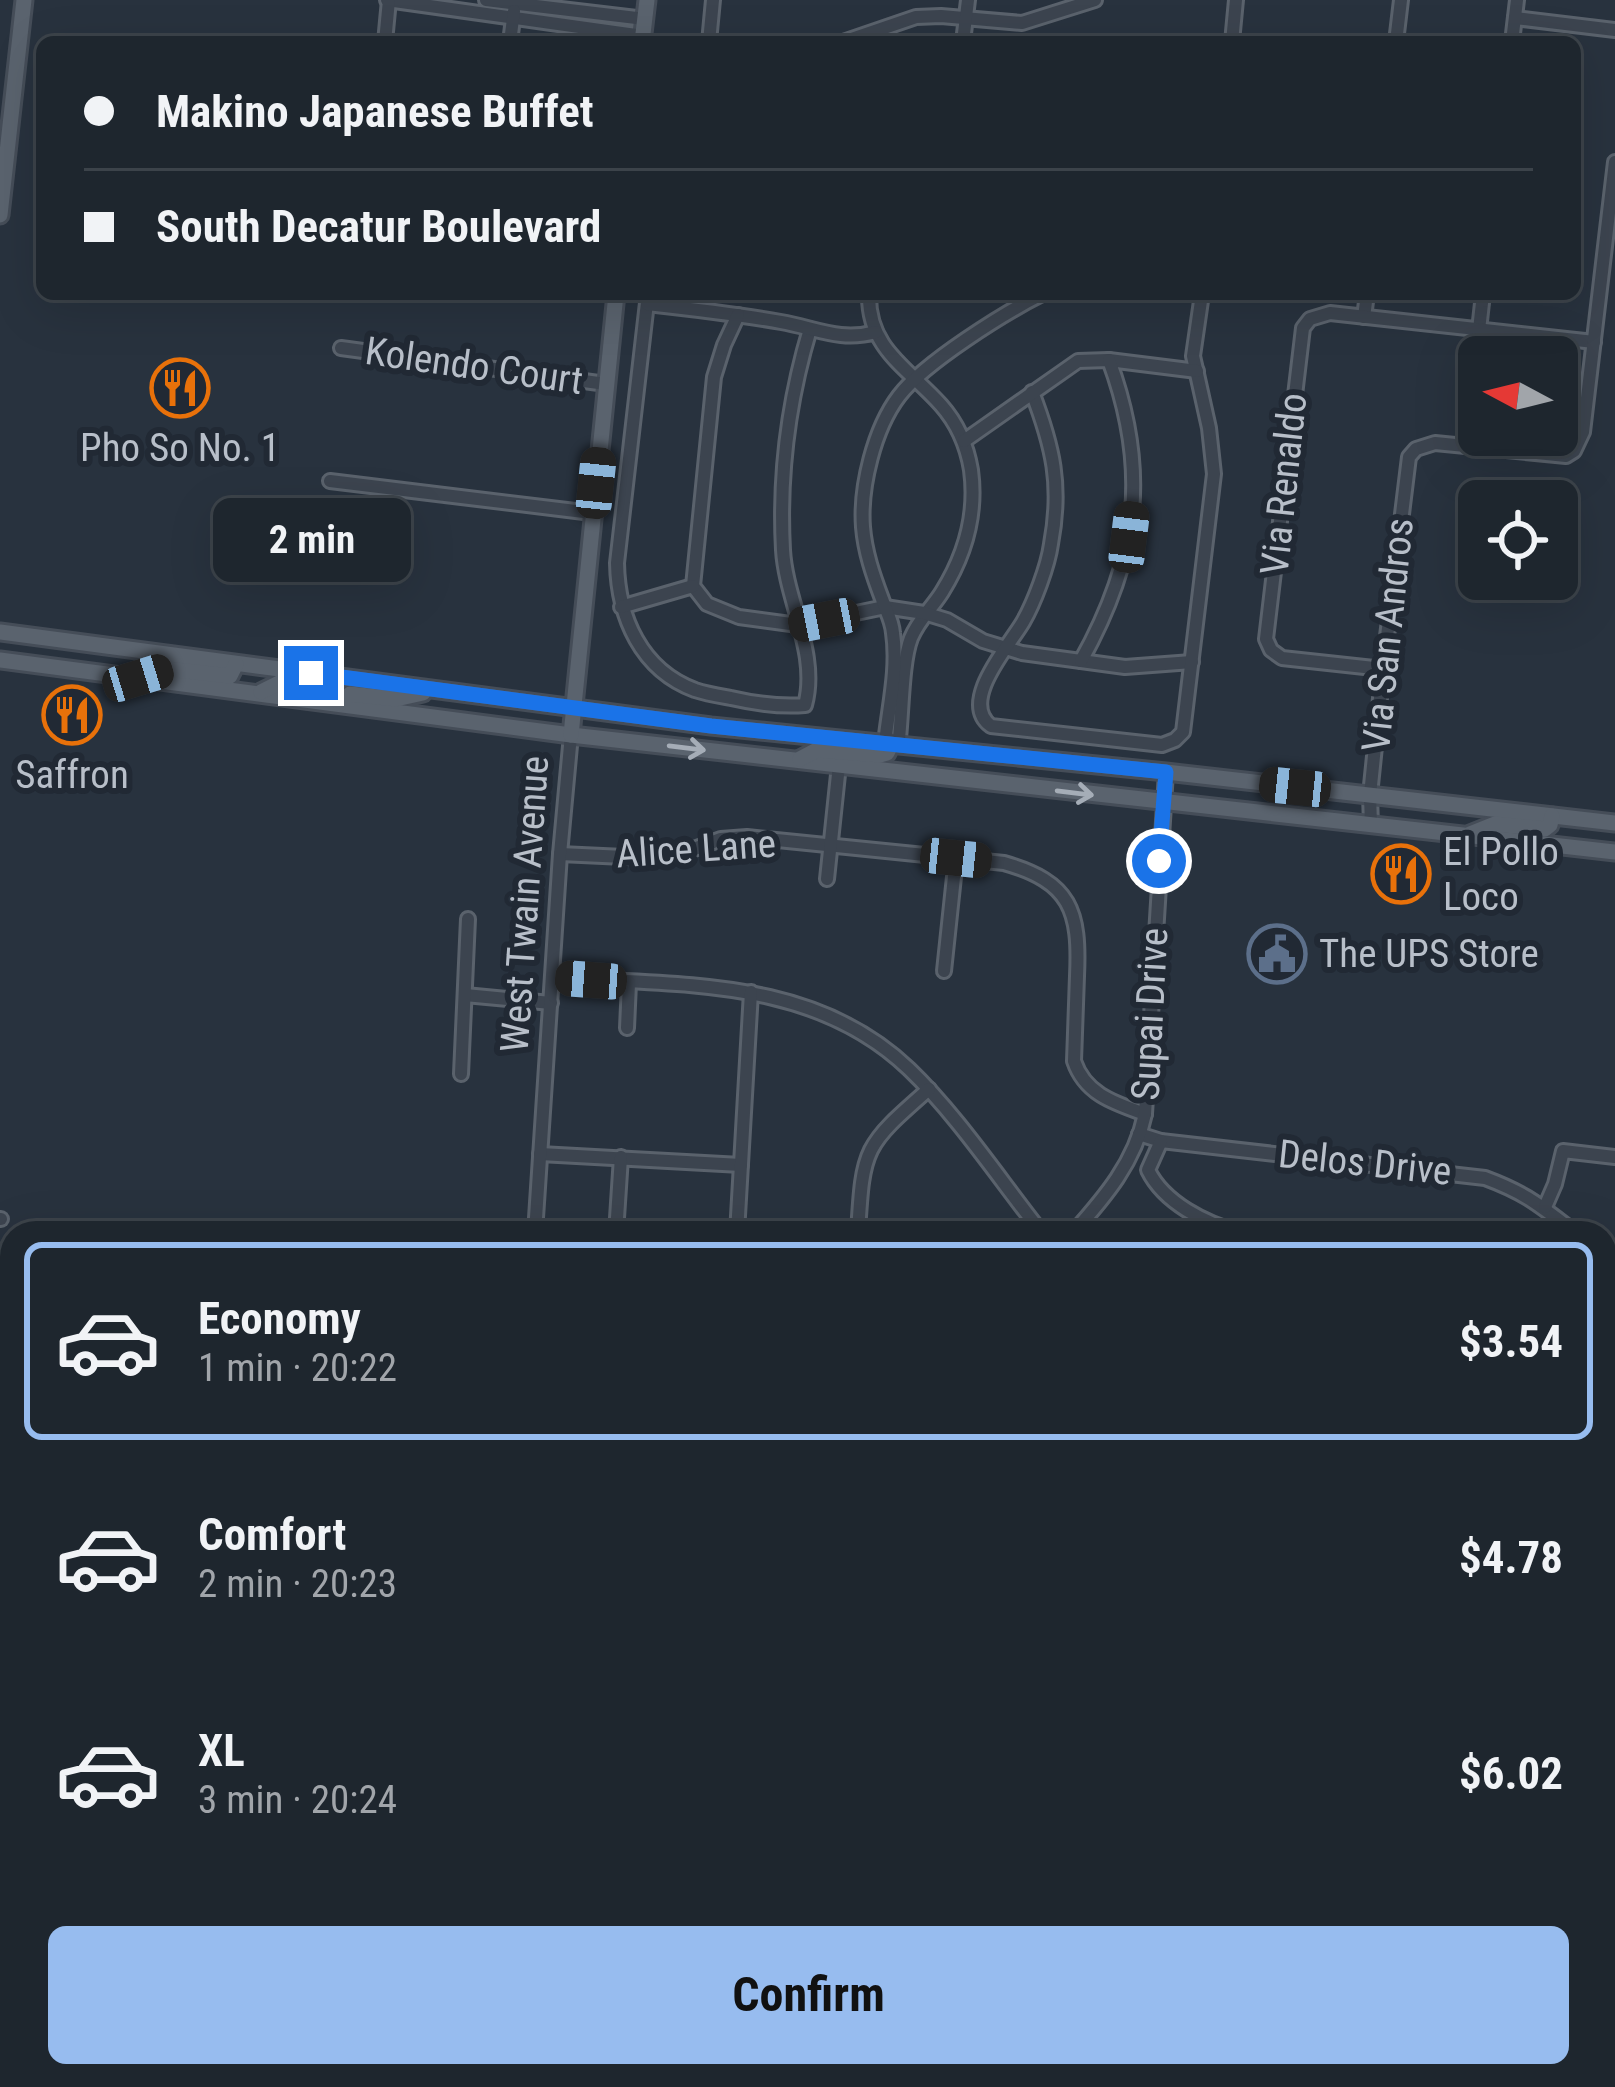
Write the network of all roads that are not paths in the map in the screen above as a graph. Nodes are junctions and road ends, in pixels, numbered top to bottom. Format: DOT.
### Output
graph roads {
  1 [pos="24,0"];
  2 [pos="389,0"];
  3 [pos="486,0"];
  4 [pos="647,0"];
  5 [pos="713,0"];
  6 [pos="968,0"];
  7 [pos="1095,0"];
  8 [pos="1237,0"];
  9 [pos="1401,0"];
  10 [pos="1517,0"];
  11 [pos="514,11"];
  12 [pos="966,18"];
  13 [pos="1515,18"];
  14 [pos="1615,31"];
  15 [pos="643,32"];
  16 [pos="386,36"];
  17 [pos="511,36"];
  18 [pos="710,36"];
  19 [pos="861,36"];
  20 [pos="964,36"];
  21 [pos="1233,36"];
  22 [pos="1397,36"];
  23 [pos="1513,36"];
  24 [pos="3,158"];
  25 [pos="1615,162"];
  26 [pos="0,215"];
  27 [pos="1610,240"];
  28 [pos="615,300"];
  29 [pos="647,300"];
  30 [pos="653,300"];
  31 [pos="869,300"];
  32 [pos="1030,300"];
  33 [pos="1201,300"];
  34 [pos="1366,300"];
  35 [pos="1482,300"];
  36 [pos="738,315"];
  37 [pos="1364,317"];
  38 [pos="810,329"];
  39 [pos="1479,330"];
  40 [pos="876,332"];
  41 [pos="1594,342"];
  42 [pos="341,348"];
  43 [pos="1109,360"];
  44 [pos="1197,371"];
  45 [pos="915,380"];
  46 [pos="606,384"];
  47 [pos="1032,392"];
  48 [pos="964,441"];
  49 [pos="330,481"];
  50 [pos="592,512"];
  51 [pos="693,586"];
  52 [pos="622,607"];
  53 [pos="885,607"];
  54 [pos="924,613"];
  55 [pos="798,625"];
  56 [pos="0,632"];
  57 [pos="1005,648"];
  58 [pos="0,660"];
  59 [pos="1081,661"];
  60 [pos="1192,662"];
  61 [pos="236,664"];
  62 [pos="1383,669"];
  63 [pos="311,673"];
  64 [pos="138,678"];
  65 [pos="438,690"];
  66 [pos="258,694"];
  67 [pos="340,704"];
  68 [pos="574,708"];
  69 [pos="571,734"];
  70 [pos="892,745"];
  71 [pos="798,760"];
  72 [pos="839,765"];
  73 [pos="1166,772"];
  74 [pos="1370,795"];
  75 [pos="1163,802"];
  76 [pos="1552,816"];
  77 [pos="1615,823"];
  78 [pos="1371,825"];
  79 [pos="1467,836"];
  80 [pos="831,845"];
  81 [pos="1615,852"];
  82 [pos="560,854"];
  83 [pos="956,858"];
  84 [pos="827,879"];
  85 [pos="468,919"];
  86 [pos="944,971"];
  87 [pos="553,977"];
  88 [pos="629,982"];
  89 [pos="751,992"];
  90 [pos="465,995"];
  91 [pos="550,1003"];
  92 [pos="627,1028"];
  93 [pos="461,1074"];
  94 [pos="929,1089"];
  95 [pos="1145,1114"];
  96 [pos="1139,1137"];
  97 [pos="1160,1144"];
  98 [pos="540,1154"];
  99 [pos="621,1157"];
  100 [pos="1615,1157"];
  101 [pos="741,1166"];
  102 [pos="1545,1207"];
  103 [pos="536,1221"];
  104 [pos="617,1221"];
  105 [pos="738,1221"];
  106 [pos="859,1221"];
  107 [pos="1033,1221"];
  108 [pos="1082,1221"];
  109 [pos="1209,1221"];
  110 [pos="1562,1221"];
  1 -- 24 [label="main road"];
  2 -- 11 [label="street"];
  2 -- 16 [label="street"];
  3 -- 11 [label="street"];
  4 -- 15 [label="main road"];
  5 -- 18 [label="street"];
  6 -- 12 [label="street"];
  7 -- 12 [label="street"];
  8 -- 21 [label="street"];
  9 -- 22 [label="street"];
  10 -- 13 [label="street"];
  11 -- 15 [label="street"];
  11 -- 17 [label="street"];
  12 -- 19 [label="street"];
  12 -- 20 [label="street"];
  13 -- 14 [label="street"];
  13 -- 23 [label="street"];
  24 -- 26 [label="main road"];
  25 -- 27 [label="street"];
  27 -- 41 [label="street"];
  28 -- 46 [label="main road, West Twain Avenue"];
  29 -- 52 [label="street"];
  30 -- 36 [label="street"];
  31 -- 40 [label="street"];
  32 -- 45 [label="street"];
  33 -- 44 [label="street"];
  34 -- 37 [label="street"];
  35 -- 39 [label="street"];
  36 -- 38 [label="street"];
  36 -- 51 [label="street"];
  37 -- 39 [label="street"];
  37 -- 62 [label="street, Via Renaldo"];
  38 -- 40 [label="street"];
  38 -- 55 [label="street"];
  39 -- 41 [label="street"];
  40 -- 45 [label="street"];
  41 -- 62 [label="street, Via San Andros"];
  42 -- 46 [label="street, Kolendo Court"];
  43 -- 44 [label="street"];
  43 -- 47 [label="street"];
  43 -- 59 [label="street"];
  44 -- 60 [label="street"];
  45 -- 48 [label="street"];
  45 -- 53 [label="street"];
  46 -- 50 [label="main road, West Twain Avenue"];
  47 -- 48 [label="street"];
  47 -- 57 [label="street"];
  48 -- 54 [label="street"];
  49 -- 50 [label="street"];
  50 -- 68 [label="main road, West Twain Avenue"];
  51 -- 52 [label="street"];
  51 -- 55 [label="street"];
  52 -- 55 [label="street"];
  53 -- 54 [label="street"];
  53 -- 55 [label="street"];
  53 -- 70 [label="street"];
  54 -- 57 [label="street"];
  54 -- 70 [label="street"];
  56 -- 61 [label="main road"];
  57 -- 59 [label="street"];
  57 -- 60 [label="street"];
  58 -- 64 [label="main road"];
  59 -- 60 [label="street"];
  61 -- 63 [label="main road"];
  61 -- 64 [label="main road"];
  62 -- 74 [label="street, Via San Andros"];
  63 -- 65 [label="main road"];
  63 -- 66 [label="main road"];
  64 -- 66 [label="main road"];
  65 -- 67 [label="main road"];
  65 -- 68 [label="main road"];
  66 -- 67 [label="main road"];
  67 -- 69 [label="main road"];
  68 -- 69 [label="main road, West Twain Avenue"];
  68 -- 70 [label="main road"];
  69 -- 71 [label="main road, one-way"];
  69 -- 82 [label="street, West Twain Avenue"];
  70 -- 71 [label="main road"];
  70 -- 73 [label="main road"];
  71 -- 72 [label="main road"];
  72 -- 75 [label="main road, one-way"];
  72 -- 80 [label="street"];
  73 -- 74 [label="main road"];
  73 -- 75 [label="street, Supai Drive"];
  74 -- 76 [label="main road"];
  74 -- 78 [label="street, Via San Andros"];
  75 -- 78 [label="main road"];
  75 -- 95 [label="street, Supai Drive"];
  76 -- 77 [label="main road"];
  76 -- 79 [label="main road"];
  78 -- 79 [label="main road"];
  79 -- 81 [label="main road"];
  80 -- 82 [label="street, Alice Lane"];
  80 -- 83 [label="street, Alice Lane"];
  80 -- 84 [label="street"];
  82 -- 87 [label="street, West Twain Avenue"];
  83 -- 86 [label="street"];
  83 -- 95 [label="street, Alice Lane"];
  85 -- 90 [label="street"];
  87 -- 88 [label="street"];
  87 -- 91 [label="street, West Twain Avenue"];
  88 -- 89 [label="street"];
  88 -- 92 [label="street"];
  89 -- 94 [label="street"];
  89 -- 101 [label="street"];
  90 -- 91 [label="street"];
  90 -- 93 [label="street"];
  91 -- 98 [label="street, West Twain Avenue"];
  94 -- 106 [label="street"];
  94 -- 107 [label="street"];
  95 -- 96 [label="street, Supai Drive"];
  96 -- 97 [label="street, Delos Drive"];
  96 -- 108 [label="street, Supai Drive"];
  97 -- 102 [label="street, Delos Drive"];
  97 -- 109 [label="street"];
  98 -- 99 [label="street"];
  98 -- 103 [label="street, West Twain Avenue"];
  99 -- 101 [label="street"];
  99 -- 104 [label="street"];
  100 -- 102 [label="street"];
  101 -- 105 [label="street"];
  102 -- 110 [label="street, Delos Drive"];
}
